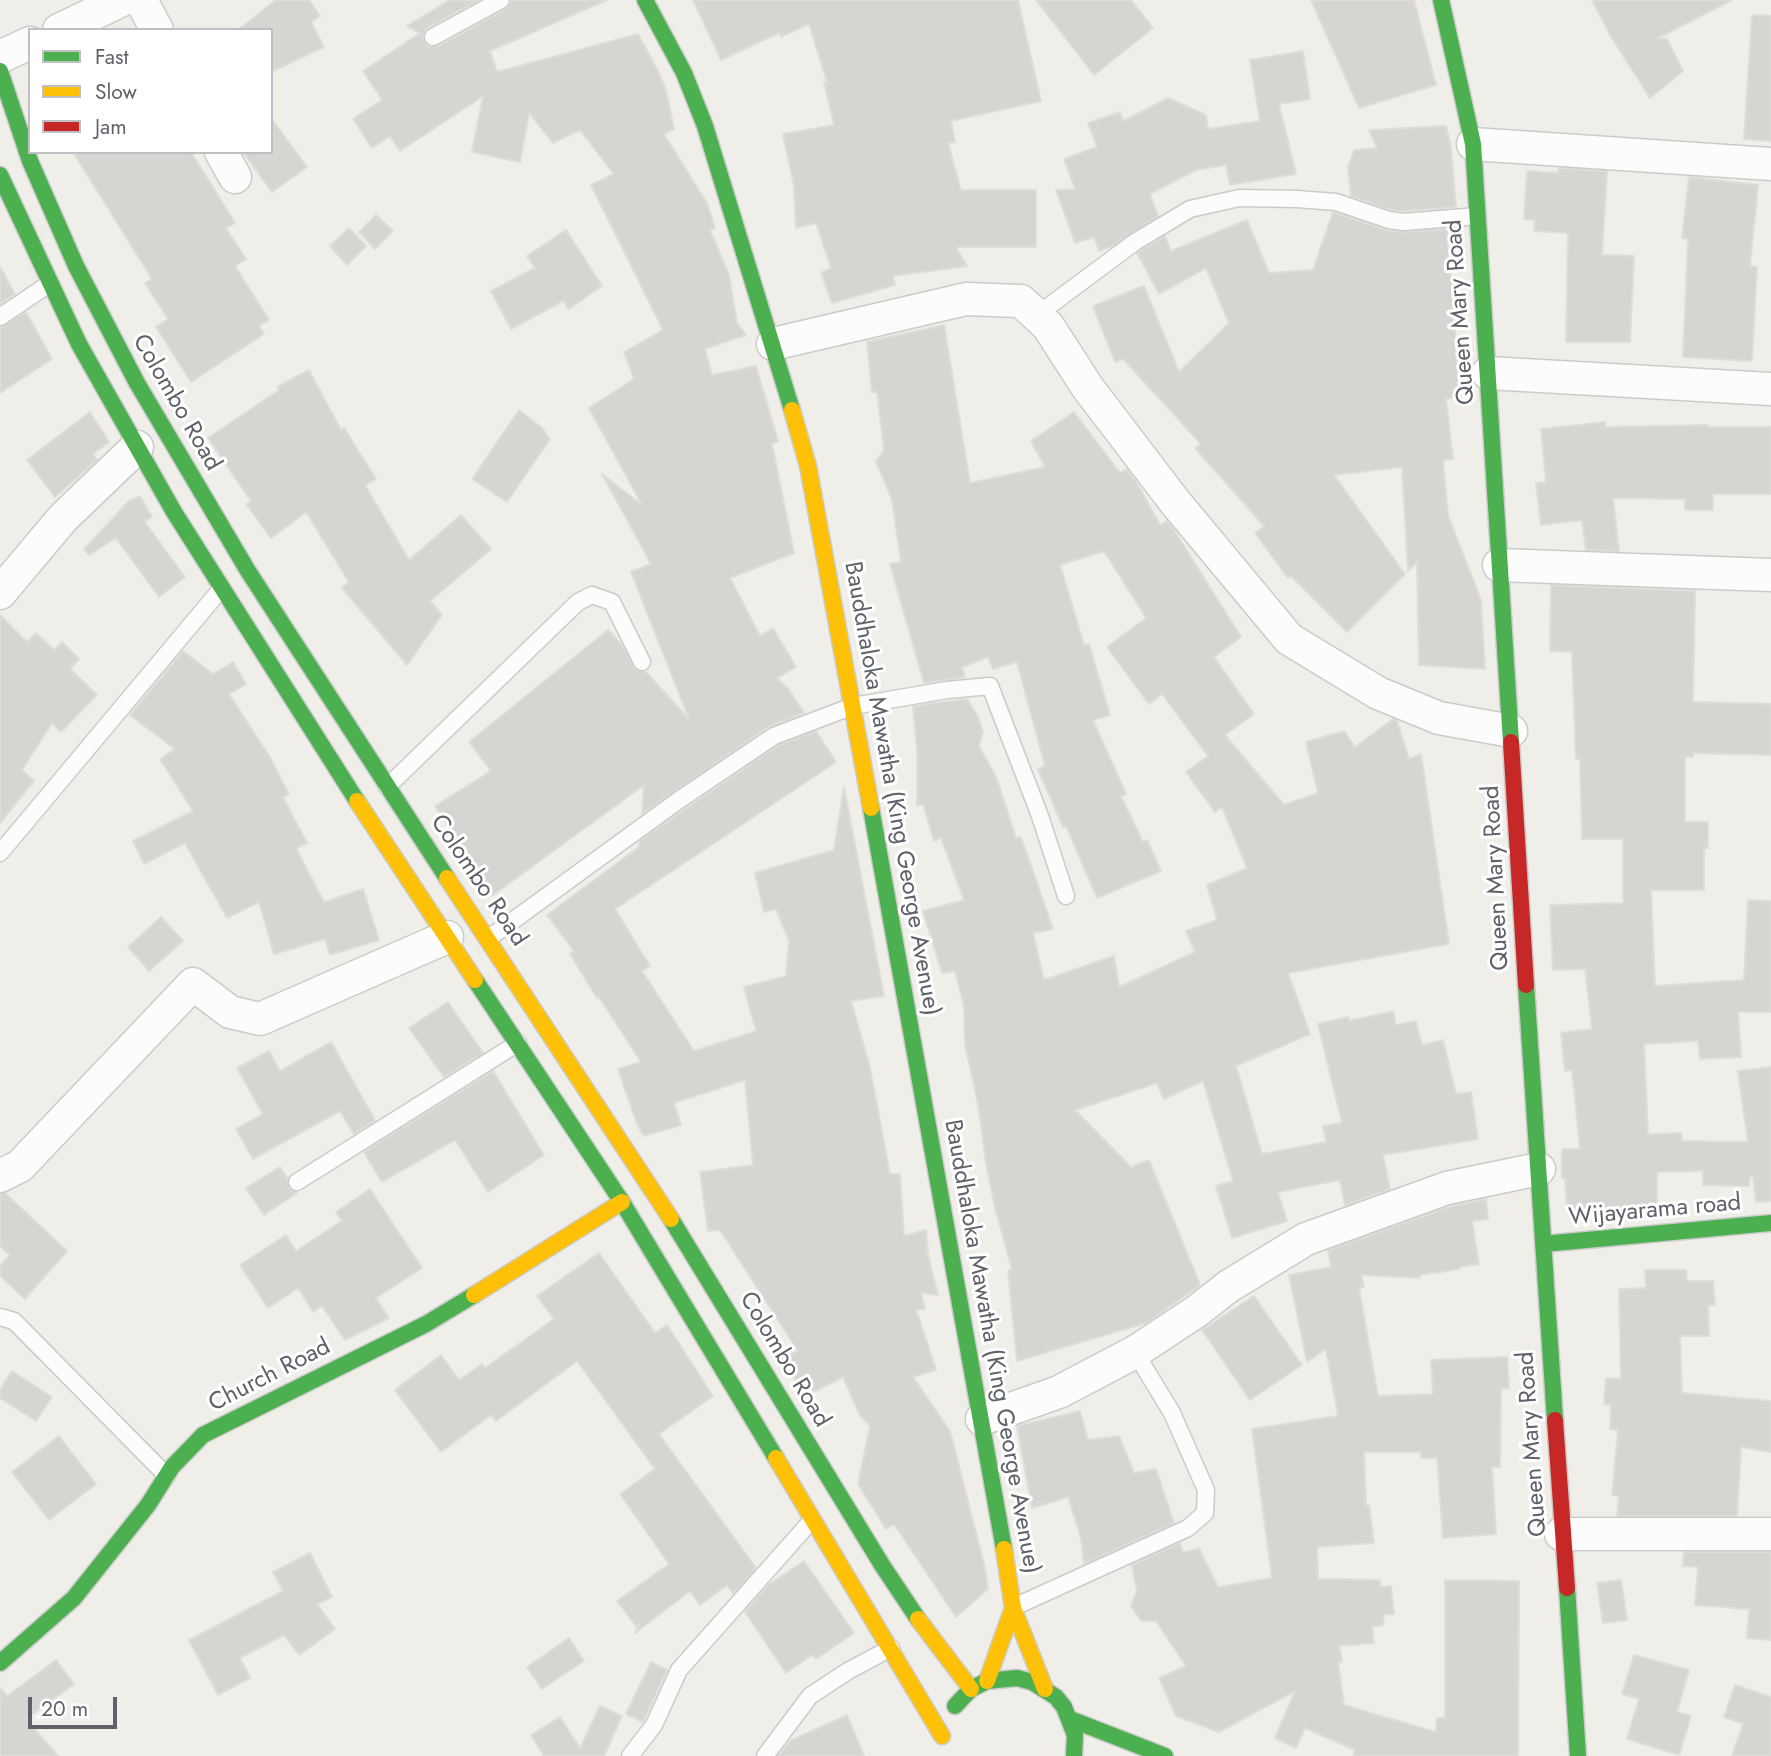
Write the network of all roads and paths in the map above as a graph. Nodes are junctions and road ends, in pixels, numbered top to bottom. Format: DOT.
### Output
graph roads {
  1 [pos="122,0"];
  2 [pos="141,0"];
  3 [pos="501,0"];
  4 [pos="645,0"];
  5 [pos="1441,0"];
  6 [pos="63,28"];
  7 [pos="156,28"];
  8 [pos="433,37"];
  9 [pos="28,44"];
  10 [pos="0,58"];
  11 [pos="0,71"];
  12 [pos="1473,144"];
  13 [pos="1771,164"];
  14 [pos="0,175"];
  15 [pos="1477,216"];
  16 [pos="49,284"];
  17 [pos="1037,315"];
  18 [pos="0,317"];
  19 [pos="773,344"];
  20 [pos="1488,373"];
  21 [pos="1771,389"];
  22 [pos="164,431"];
  23 [pos="137,447"];
  24 [pos="1499,565"];
  25 [pos="1771,575"];
  26 [pos="221,589"];
  27 [pos="0,593"];
  28 [pos="642,662"];
  29 [pos="853,706"];
  30 [pos="1511,731"];
  31 [pos="387,787"];
  32 [pos="0,853"];
  33 [pos="1066,895"];
  34 [pos="476,919"];
  35 [pos="447,937"];
  36 [pos="489,938"];
  37 [pos="518,1043"];
  38 [pos="1539,1169"];
  39 [pos="0,1176"];
  40 [pos="297,1182"];
  41 [pos="650,1184"];
  42 [pos="622,1202"];
  43 [pos="1771,1223"];
  44 [pos="1543,1244"];
  45 [pos="0,1317"];
  46 [pos="1135,1352"];
  47 [pos="982,1419"];
  48 [pos="167,1476"];
  49 [pos="812,1520"];
  50 [pos="1562,1534"];
  51 [pos="1771,1534"];
  52 [pos="1013,1608"];
  53 [pos="891,1648"];
  54 [pos="0,1663"];
  55 [pos="987,1681"];
  56 [pos="971,1689"];
  57 [pos="1045,1689"];
  58 [pos="1070,1719"];
  59 [pos="942,1736"];
  60 [pos="943,1753"];
  61 [pos="630,1756"];
  62 [pos="765,1756"];
  63 [pos="1074,1756"];
  64 [pos="1165,1756"];
  65 [pos="1578,1756"];
  1 -- 6 [label="street"];
  2 -- 7 [label="street"];
  3 -- 8 [label="lane"];
  4 -- 19 [label="main road, Bauddhaloka Mawatha (King George Avenue)"];
  5 -- 12 [label="main road, Queen Mary Road"];
  9 -- 10 [label="street"];
  11 -- 22 [label="main road, Colombo Road"];
  12 -- 13 [label="street"];
  12 -- 15 [label="main road, Queen Mary Road"];
  14 -- 16 [label="main road"];
  15 -- 17 [label="lane"];
  15 -- 20 [label="main road, Queen Mary Road"];
  16 -- 18 [label="lane"];
  16 -- 23 [label="main road"];
  17 -- 19 [label="street"];
  17 -- 30 [label="street"];
  19 -- 29 [label="main road, Bauddhaloka Mawatha (King George Avenue)"];
  20 -- 21 [label="street"];
  20 -- 24 [label="main road, Queen Mary Road"];
  22 -- 23 [label="main road"];
  22 -- 31 [label="main road, Colombo Road"];
  23 -- 26 [label="main road"];
  23 -- 27 [label="street"];
  24 -- 25 [label="street"];
  24 -- 30 [label="main road, Queen Mary Road"];
  26 -- 32 [label="lane"];
  26 -- 35 [label="main road"];
  28 -- 31 [label="lane"];
  29 -- 33 [label="lane"];
  29 -- 36 [label="lane"];
  29 -- 47 [label="main road, Bauddhaloka Mawatha (King George Avenue)"];
  30 -- 38 [label="main road, Queen Mary Road"];
  31 -- 34 [label="main road, Colombo Road"];
  34 -- 35 [label="main road"];
  34 -- 36 [label="main road, Colombo Road"];
  35 -- 37 [label="main road"];
  35 -- 39 [label="street"];
  36 -- 41 [label="main road, Colombo Road"];
  37 -- 40 [label="lane"];
  37 -- 42 [label="main road"];
  38 -- 44 [label="main road, Queen Mary Road"];
  38 -- 46 [label="street"];
  41 -- 42 [label="main road, Church Road"];
  41 -- 56 [label="main road, Colombo Road"];
  42 -- 48 [label="main road, Church Road"];
  42 -- 49 [label="main road"];
  43 -- 44 [label="main road, Wijayarama road"];
  44 -- 50 [label="main road, Queen Mary Road"];
  45 -- 48 [label="lane"];
  46 -- 47 [label="street"];
  46 -- 52 [label="lane"];
  47 -- 52 [label="main road, Bauddhaloka Mawatha (King George Avenue)"];
  48 -- 54 [label="main road, Church Road"];
  49 -- 53 [label="main road"];
  49 -- 61 [label="lane"];
  50 -- 51 [label="street"];
  50 -- 65 [label="main road, Queen Mary Road"];
  52 -- 55 [label="main road, Bauddhaloka Mawatha (King George Avenue)"];
  52 -- 57 [label="main road, Bauddhaloka Mawatha (King George Avenue)"];
  53 -- 59 [label="main road"];
  53 -- 62 [label="lane"];
  55 -- 56 [label="main road"];
  55 -- 57 [label="main road"];
  56 -- 59 [label="main road"];
  57 -- 58 [label="main road"];
  58 -- 63 [label="main road"];
  58 -- 64 [label="main road"];
  59 -- 60 [label="main road"];
}
